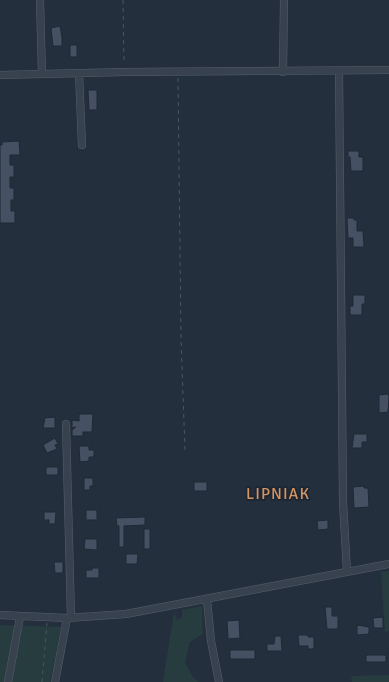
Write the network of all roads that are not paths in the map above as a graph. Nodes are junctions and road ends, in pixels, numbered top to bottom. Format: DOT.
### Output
graph roads {
  1 [pos="40,0"];
  2 [pos="284,0"];
  3 [pos="389,70"];
  4 [pos="339,71"];
  5 [pos="283,72"];
  6 [pos="79,73"];
  7 [pos="42,74"];
  8 [pos="0,75"];
  9 [pos="82,145"];
  10 [pos="66,424"];
  11 [pos="389,564"];
  12 [pos="347,572"];
  13 [pos="207,600"];
  14 [pos="0,615"];
  15 [pos="20,617"];
  16 [pos="69,618"];
  17 [pos="8,682"];
  18 [pos="55,682"];
  19 [pos="219,682"];
  1 -- 7 [label="street"];
  2 -- 5 [label="street"];
  3 -- 4 [label="street"];
  4 -- 5 [label="street"];
  4 -- 12 [label="street"];
  5 -- 6 [label="street"];
  6 -- 7 [label="street"];
  6 -- 9 [label="street"];
  7 -- 8 [label="street"];
  10 -- 16 [label="street"];
  11 -- 12 [label="street"];
  12 -- 13 [label="street"];
  13 -- 16 [label="street"];
  13 -- 19 [label="street"];
  14 -- 15 [label="street"];
  15 -- 16 [label="street"];
  15 -- 17 [label="street"];
  16 -- 18 [label="street"];
}
